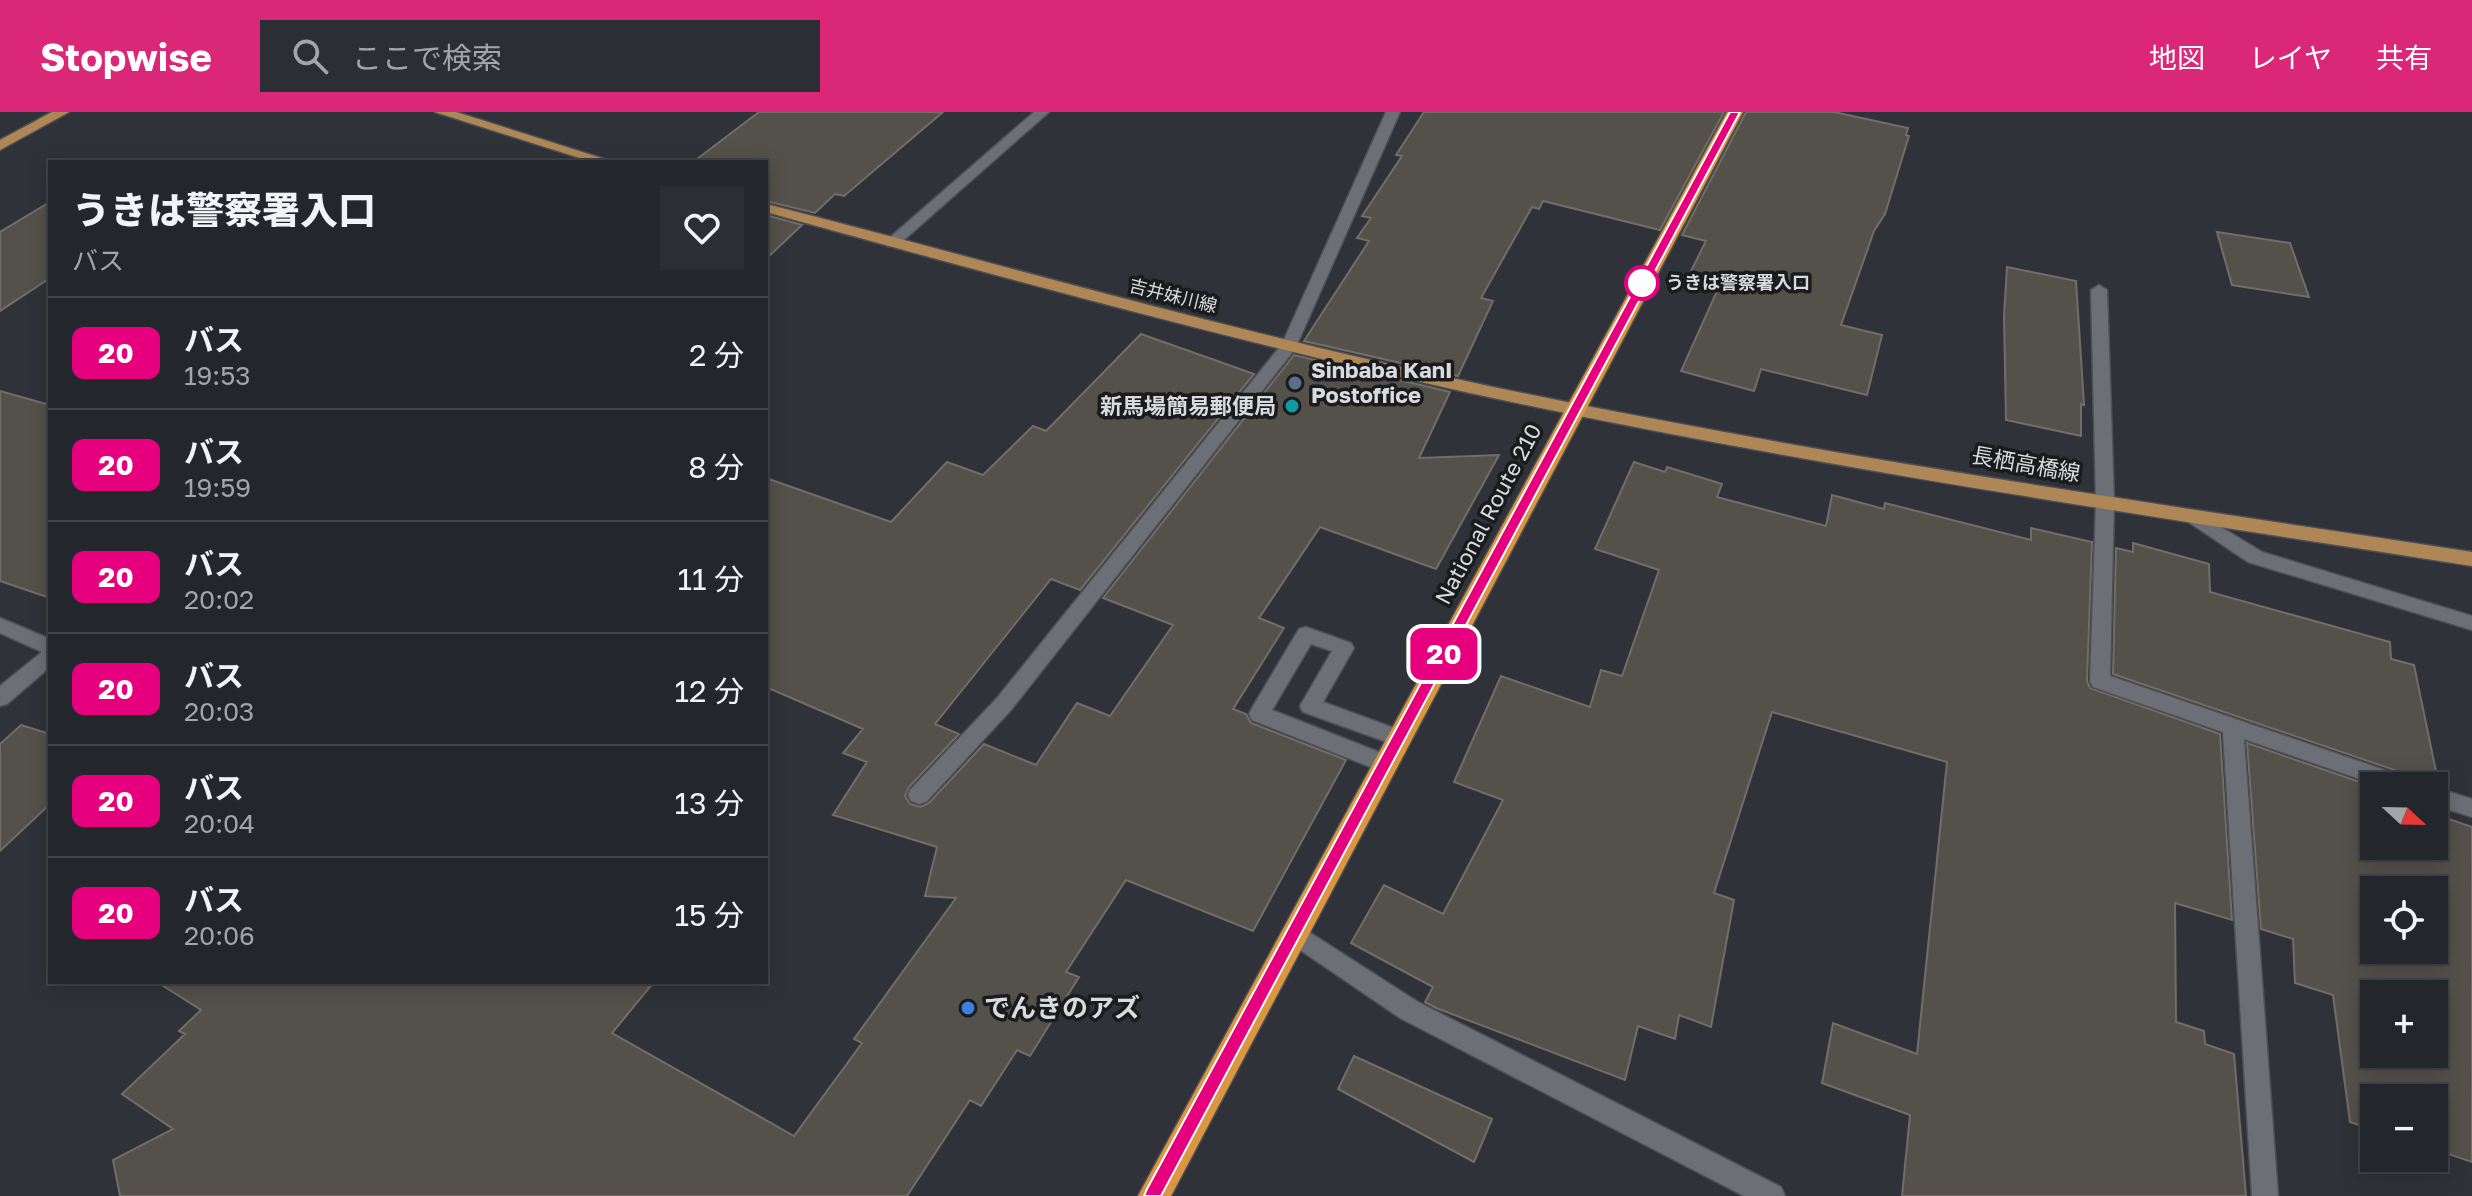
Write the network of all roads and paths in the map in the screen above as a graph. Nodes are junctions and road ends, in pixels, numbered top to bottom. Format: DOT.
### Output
graph roads {
  1 [pos="62,112"];
  2 [pos="442,112"];
  3 [pos="1042,112"];
  4 [pos="1393,112"];
  5 [pos="1735,112"];
  6 [pos="0,146"];
  7 [pos="600,160"];
  8 [pos="768,209"];
  9 [pos="892,243"];
  10 [pos="2099,290"];
  11 [pos="1289,345"];
  12 [pos="1574,409"];
  13 [pos="2105,502"];
  14 [pos="2193,516"];
  15 [pos="2472,559"];
  16 [pos="2472,623"];
  17 [pos="0,625"];
  18 [pos="48,646"];
  19 [pos="48,658"];
  20 [pos="0,698"];
  21 [pos="2233,727"];
  22 [pos="1398,738"];
  23 [pos="1386,764"];
  24 [pos="2365,772"];
  25 [pos="919,795"];
  26 [pos="2448,800"];
  27 [pos="2472,808"];
  28 [pos="1295,934"];
  29 [pos="1154,1196"];
  30 [pos="1772,1196"];
  31 [pos="2265,1196"];
  1 -- 6 [label="main road"];
  2 -- 7 [label="main road"];
  3 -- 9 [label="street"];
  4 -- 11 [label="street"];
  5 -- 12 [label="highway, National Route 210"];
  8 -- 9 [label="main road, 吉井妹川線"];
  9 -- 11 [label="main road, 吉井妹川線"];
  10 -- 13 [label="street"];
  11 -- 12 [label="main road, 吉井妹川線"];
  11 -- 25 [label="street"];
  12 -- 13 [label="main road, 長栖高橋線"];
  12 -- 22 [label="highway, National Route 210"];
  13 -- 14 [label="main road, 長栖高橋線"];
  13 -- 21 [label="street"];
  14 -- 15 [label="main road, 長栖高橋線"];
  14 -- 16 [label="street"];
  17 -- 18 [label="street"];
  19 -- 20 [label="street"];
  21 -- 24 [label="street"];
  21 -- 31 [label="street"];
  22 -- 23 [label="highway, National Route 210"];
  22 -- 23 [label="street"];
  23 -- 28 [label="highway, National Route 210"];
  26 -- 27 [label="street"];
  28 -- 29 [label="highway, National Route 210"];
  28 -- 30 [label="street"];
}
